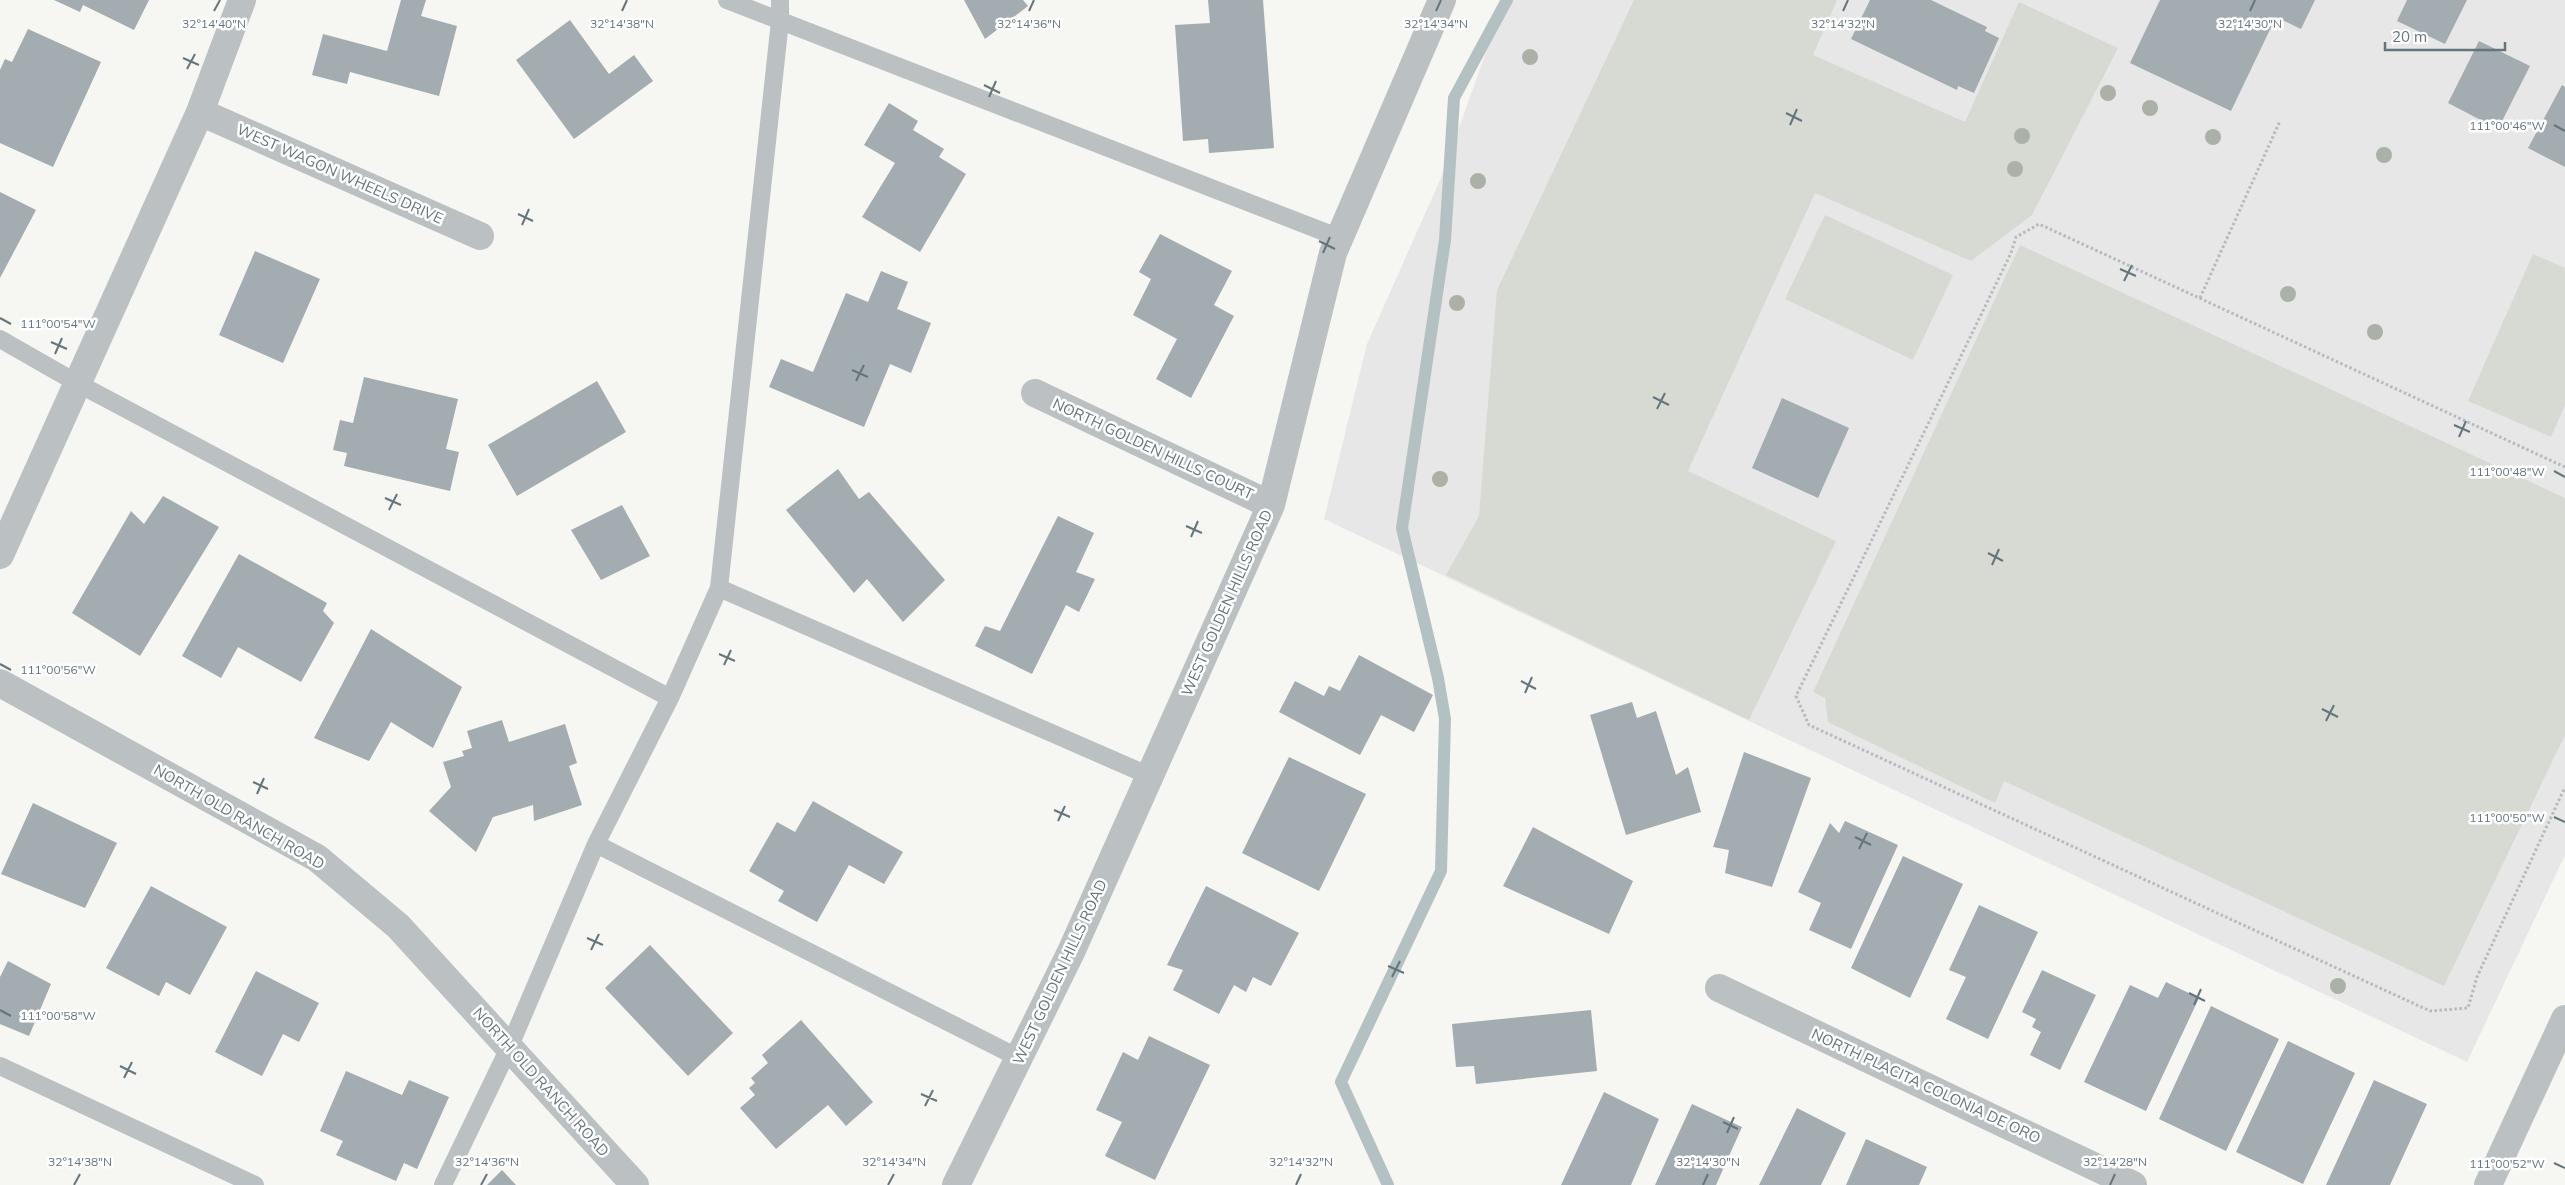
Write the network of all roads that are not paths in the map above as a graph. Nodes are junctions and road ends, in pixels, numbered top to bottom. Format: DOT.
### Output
graph roads {
  1 [pos="242,0"];
  2 [pos="727,0"];
  3 [pos="780,0"];
  4 [pos="1442,0"];
  5 [pos="780,21"];
  6 [pos="200,112"];
  7 [pos="480,236"];
  8 [pos="1340,238"];
  9 [pos="0,339"];
  10 [pos="77,383"];
  11 [pos="1035,393"];
  12 [pos="1271,505"];
  13 [pos="0,555"];
  14 [pos="719,588"];
  15 [pos="0,683"];
  16 [pos="670,698"];
  17 [pos="1150,776"];
  18 [pos="596,844"];
  19 [pos="1719,988"];
  20 [pos="2565,1019"];
  21 [pos="509,1048"];
  22 [pos="1019,1058"];
  23 [pos="0,1066"];
  24 [pos="255,1185"];
  25 [pos="443,1185"];
  26 [pos="635,1185"];
  27 [pos="956,1185"];
  28 [pos="2133,1185"];
  29 [pos="2488,1185"];
  1 -- 6 [label="street"];
  2 -- 5 [label="lane"];
  3 -- 5 [label="lane"];
  4 -- 8 [label="street, WEST GOLDEN HILLS ROAD"];
  5 -- 8 [label="lane"];
  5 -- 14 [label="lane"];
  6 -- 7 [label="street, WEST WAGON WHEELS DRIVE"];
  6 -- 10 [label="street"];
  8 -- 12 [label="street, WEST GOLDEN HILLS ROAD"];
  9 -- 10 [label="lane"];
  10 -- 13 [label="street"];
  10 -- 16 [label="lane"];
  11 -- 12 [label="street, NORTH GOLDEN HILLS COURT"];
  12 -- 17 [label="street, WEST GOLDEN HILLS ROAD"];
  14 -- 16 [label="lane"];
  14 -- 17 [label="lane"];
  15 -- 21 [label="street, NORTH OLD RANCH ROAD"];
  16 -- 18 [label="lane"];
  17 -- 22 [label="street, WEST GOLDEN HILLS ROAD"];
  18 -- 21 [label="lane"];
  18 -- 22 [label="lane"];
  19 -- 28 [label="street, NORTH PLACITA COLONIA DE ORO"];
  20 -- 29 [label="street"];
  21 -- 25 [label="lane"];
  21 -- 26 [label="street, NORTH OLD RANCH ROAD"];
  22 -- 27 [label="street, WEST GOLDEN HILLS ROAD"];
  23 -- 24 [label="lane"];
}
